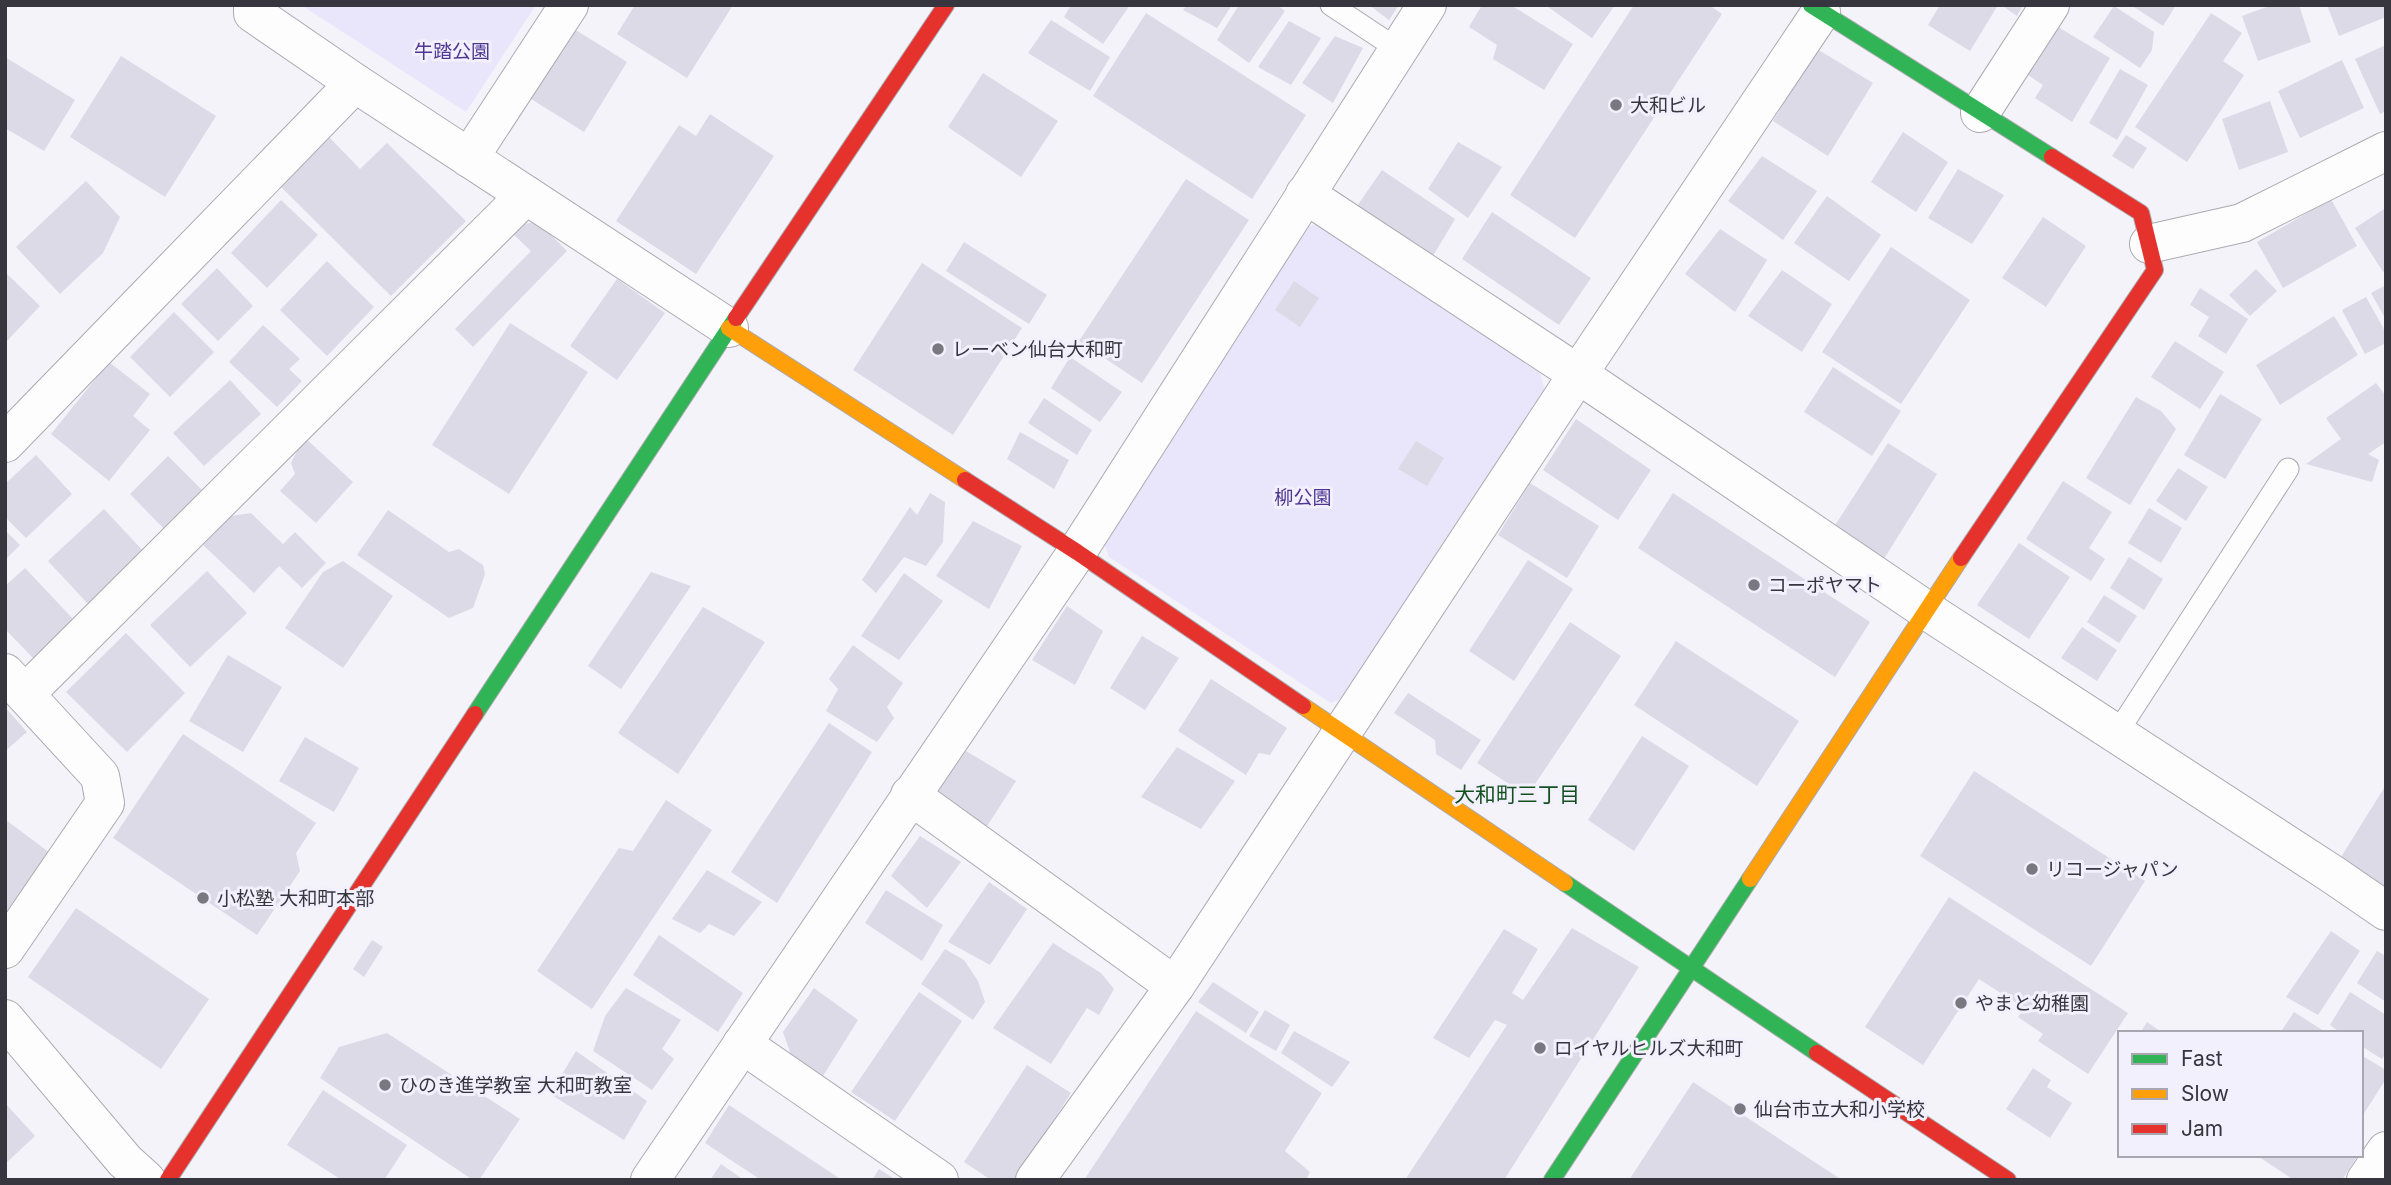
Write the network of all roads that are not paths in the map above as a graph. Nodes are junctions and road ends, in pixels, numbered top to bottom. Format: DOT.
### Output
graph roads {
  1 [pos="253,5"];
  2 [pos="569,5"];
  3 [pos="946,5"];
  4 [pos="1331,5"];
  5 [pos="1427,5"];
  6 [pos="2050,5"];
  7 [pos="1816,9"];
  8 [pos="1399,50"];
  9 [pos="355,83"];
  10 [pos="1980,113"];
  11 [pos="2386,151"];
  12 [pos="469,158"];
  13 [pos="1305,194"];
  14 [pos="526,195"];
  15 [pos="2149,244"];
  16 [pos="729,328"];
  17 [pos="1578,374"];
  18 [pos="5,443"];
  19 [pos="2288,469"];
  20 [pos="1077,552"];
  21 [pos="1926,610"];
  22 [pos="15,684"];
  23 [pos="1344,732"];
  24 [pos="2117,733"];
  25 [pos="910,794"];
  26 [pos="2386,911"];
  27 [pos="5,949"];
  28 [pos="1692,970"];
  29 [pos="1175,986"];
  30 [pos="5,1019"];
  31 [pos="742,1044"];
  32 [pos="2386,1151"];
  33 [pos="146,1180"];
  34 [pos="168,1180"];
  35 [pos="650,1180"];
  36 [pos="939,1180"];
  37 [pos="1035,1180"];
  38 [pos="1552,1180"];
  39 [pos="2008,1180"];
  40 [pos="2366,1180"];
  1 -- 9 [label="street"];
  2 -- 12 [label="street"];
  3 -- 16 [label="street"];
  4 -- 8 [label="lane"];
  5 -- 8 [label="street"];
  6 -- 10 [label="street"];
  7 -- 10 [label="street"];
  7 -- 17 [label="street"];
  8 -- 13 [label="street"];
  9 -- 12 [label="street"];
  9 -- 18 [label="street"];
  10 -- 15 [label="street"];
  11 -- 15 [label="street"];
  12 -- 14 [label="street"];
  13 -- 17 [label="street"];
  13 -- 20 [label="street"];
  14 -- 16 [label="street"];
  14 -- 22 [label="street"];
  15 -- 21 [label="street"];
  16 -- 20 [label="street"];
  16 -- 34 [label="street"];
  17 -- 21 [label="street"];
  17 -- 23 [label="street"];
  19 -- 24 [label="lane"];
  20 -- 23 [label="street"];
  20 -- 25 [label="street"];
  21 -- 24 [label="street"];
  21 -- 28 [label="street"];
  22 -- 27 [label="street"];
  23 -- 28 [label="street"];
  23 -- 29 [label="street"];
  24 -- 26 [label="street"];
  25 -- 29 [label="street"];
  25 -- 31 [label="street"];
  28 -- 38 [label="street"];
  28 -- 39 [label="street"];
  29 -- 37 [label="street"];
  30 -- 33 [label="street"];
  31 -- 35 [label="street"];
  31 -- 36 [label="street"];
  32 -- 40 [label="street"];
}
